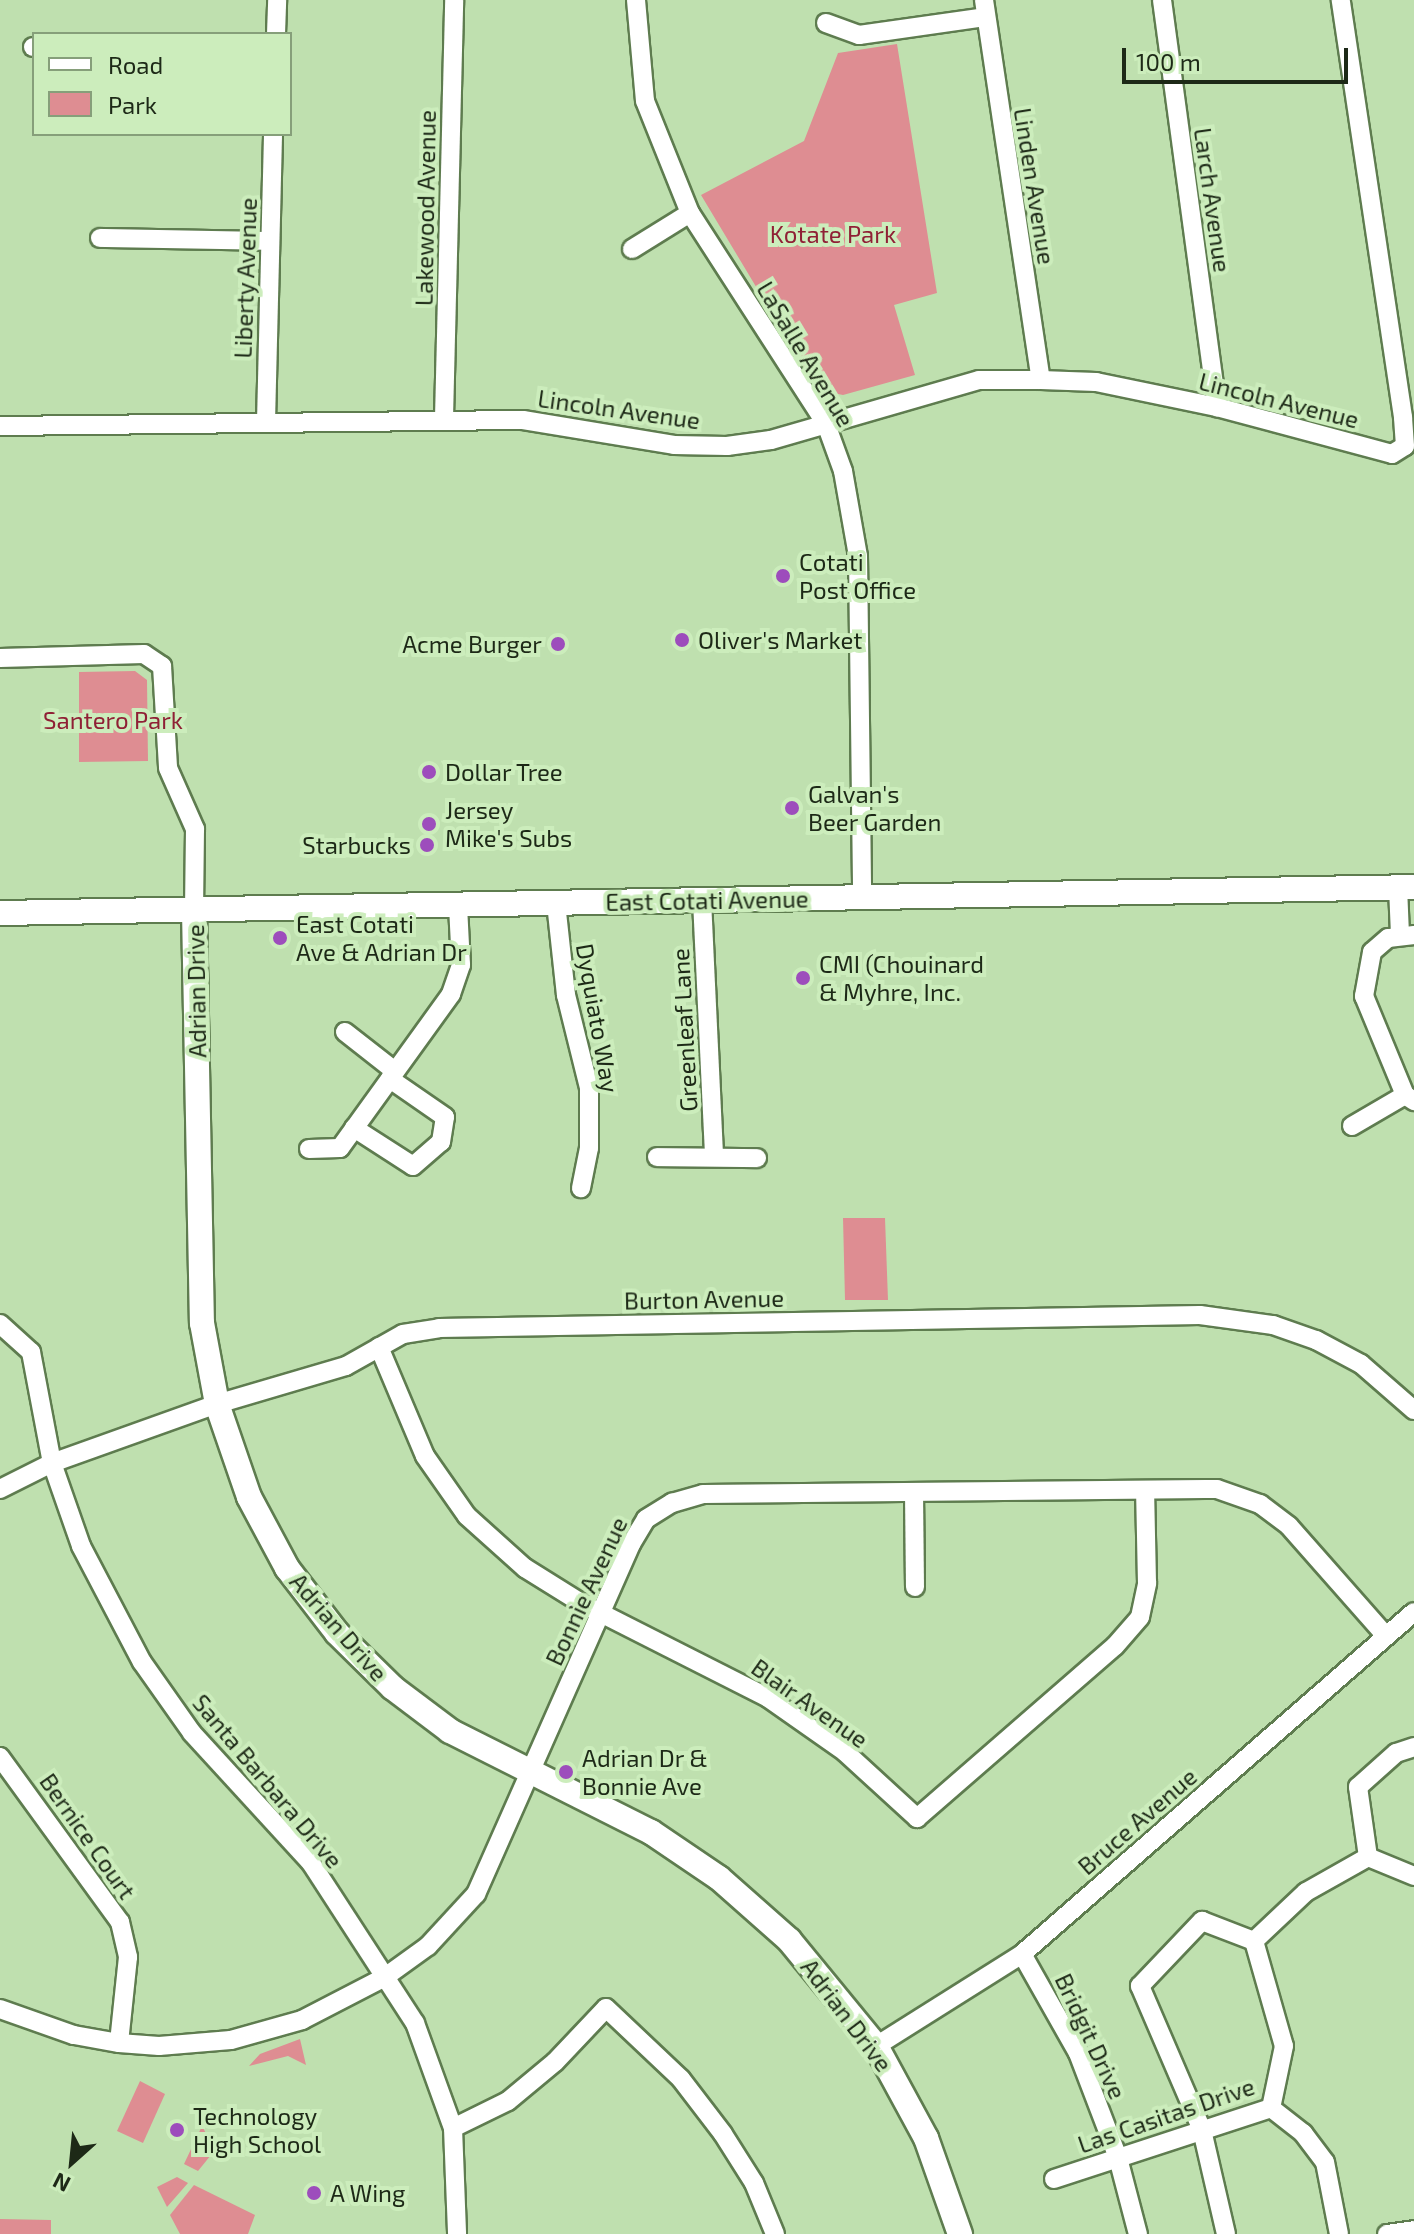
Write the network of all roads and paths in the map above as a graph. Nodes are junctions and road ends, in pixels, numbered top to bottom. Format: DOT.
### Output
graph roads {
  1 [pos="277,0"];
  2 [pos="454,0"];
  3 [pos="636,0"];
  4 [pos="1162,0"];
  5 [pos="1341,0"];
  6 [pos="985,9"];
  7 [pos="826,23"];
  8 [pos="276,32"];
  9 [pos="273,136"];
  10 [pos="690,213"];
  11 [pos="100,238"];
  12 [pos="270,241"];
  13 [pos="632,249"];
  14 [pos="1041,380"];
  15 [pos="1217,407"];
  16 [pos="444,418"];
  17 [pos="266,422"];
  18 [pos="826,424"];
  19 [pos="0,426"];
  20 [pos="0,658"];
  21 [pos="1406,887"];
  22 [pos="862,897"];
  23 [pos="702,900"];
  24 [pos="556,903"];
  25 [pos="458,905"];
  26 [pos="194,910"];
  27 [pos="0,913"];
  28 [pos="1407,935"];
  29 [pos="345,1032"];
  30 [pos="393,1075"];
  31 [pos="1409,1098"];
  32 [pos="1352,1126"];
  33 [pos="354,1128"];
  34 [pos="309,1149"];
  35 [pos="657,1157"];
  36 [pos="714,1157"];
  37 [pos="757,1158"];
  38 [pos="581,1188"];
  39 [pos="0,1324"];
  40 [pos="379,1347"];
  41 [pos="1411,1401"];
  42 [pos="217,1404"];
  43 [pos="52,1463"];
  44 [pos="0,1489"];
  45 [pos="1145,1490"];
  46 [pos="914,1492"];
  47 [pos="915,1587"];
  48 [pos="599,1612"];
  49 [pos="1414,1612"];
  50 [pos="1386,1636"];
  51 [pos="1414,1747"];
  52 [pos="0,1757"];
  53 [pos="530,1774"];
  54 [pos="1368,1857"];
  55 [pos="1414,1876"];
  56 [pos="1254,1941"];
  57 [pos="1022,1954"];
  58 [pos="385,1977"];
  59 [pos="0,2009"];
  60 [pos="119,2043"];
  61 [pos="876,2046"];
  62 [pos="1271,2108"];
  63 [pos="453,2128"];
  64 [pos="1202,2130"];
  65 [pos="1118,2158"];
  66 [pos="1054,2179"];
  67 [pos="1414,2230"];
  68 [pos="457,2234"];
  69 [pos="775,2234"];
  70 [pos="960,2234"];
  71 [pos="1138,2234"];
  72 [pos="1226,2234"];
  73 [pos="1339,2234"];
  74 [pos="1387,2234"];
  1 -- 8 [label="street"];
  2 -- 16 [label="street, Lakewood Avenue"];
  3 -- 10 [label="street, LaSalle Avenue"];
  4 -- 15 [label="street, Larch Avenue"];
  5 -- 15 [label="street, Lincoln Avenue"];
  6 -- 7 [label="street"];
  6 -- 14 [label="street, Linden Avenue"];
  9 -- 12 [label="street, Liberty Avenue"];
  10 -- 13 [label="street"];
  10 -- 18 [label="street, LaSalle Avenue"];
  11 -- 12 [label="street"];
  12 -- 17 [label="street, Liberty Avenue"];
  14 -- 15 [label="street, Lincoln Avenue"];
  14 -- 18 [label="street, Lincoln Avenue"];
  16 -- 17 [label="street, Lincoln Avenue"];
  16 -- 18 [label="street, Lincoln Avenue"];
  17 -- 19 [label="street, Lincoln Avenue"];
  18 -- 22 [label="street, LaSalle Avenue"];
  20 -- 26 [label="street"];
  21 -- 22 [label="street, East Cotati Avenue"];
  21 -- 28 [label="street"];
  22 -- 23 [label="street, East Cotati Avenue"];
  23 -- 24 [label="street, East Cotati Avenue"];
  23 -- 36 [label="street, Greenleaf Lane"];
  24 -- 25 [label="street, East Cotati Avenue"];
  24 -- 38 [label="street, Dyquiato Way"];
  25 -- 26 [label="street, East Cotati Avenue"];
  25 -- 30 [label="street"];
  26 -- 27 [label="street, East Cotati Avenue"];
  26 -- 42 [label="street, Adrian Drive"];
  28 -- 31 [label="street"];
  29 -- 30 [label="street"];
  30 -- 33 [label="street"];
  30 -- 33 [label="street"];
  31 -- 32 [label="street"];
  33 -- 34 [label="street"];
  35 -- 36 [label="street"];
  36 -- 37 [label="street"];
  39 -- 43 [label="street, Santa Barbara Drive"];
  40 -- 41 [label="street, Burton Avenue"];
  40 -- 42 [label="street, Burton Avenue"];
  40 -- 48 [label="street, Blair Avenue"];
  42 -- 43 [label="street, Burton Avenue"];
  42 -- 53 [label="street, Adrian Drive"];
  43 -- 44 [label="street, Burton Avenue"];
  43 -- 58 [label="street, Santa Barbara Drive"];
  45 -- 46 [label="street, Bonnie Avenue"];
  45 -- 48 [label="street, Blair Avenue"];
  45 -- 50 [label="street, Bonnie Avenue"];
  46 -- 47 [label="street"];
  46 -- 48 [label="street, Bonnie Avenue"];
  48 -- 53 [label="street, Bonnie Avenue"];
  49 -- 50 [label="street, Bruce Avenue"];
  50 -- 57 [label="street, Bruce Avenue"];
  51 -- 54 [label="street"];
  52 -- 60 [label="street, Bernice Court"];
  53 -- 58 [label="street, Bonnie Avenue"];
  53 -- 61 [label="street, Adrian Drive"];
  54 -- 55 [label="street"];
  54 -- 56 [label="street"];
  56 -- 62 [label="street, Las Casitas Drive"];
  56 -- 64 [label="street"];
  57 -- 61 [label="street, Bruce Avenue"];
  57 -- 65 [label="street, Bridgit Drive"];
  58 -- 60 [label="street, Bonnie Avenue"];
  58 -- 63 [label="street, Santa Barbara Drive"];
  59 -- 60 [label="street, Bonnie Avenue"];
  61 -- 70 [label="street, Adrian Drive"];
  62 -- 64 [label="street, Las Casitas Drive"];
  62 -- 73 [label="street"];
  63 -- 68 [label="street, Santa Barbara Drive"];
  63 -- 69 [label="street"];
  64 -- 65 [label="street, Las Casitas Drive"];
  64 -- 72 [label="street"];
  65 -- 66 [label="street, Las Casitas Drive"];
  65 -- 71 [label="street, Bridgit Drive"];
  67 -- 74 [label="street"];
}
